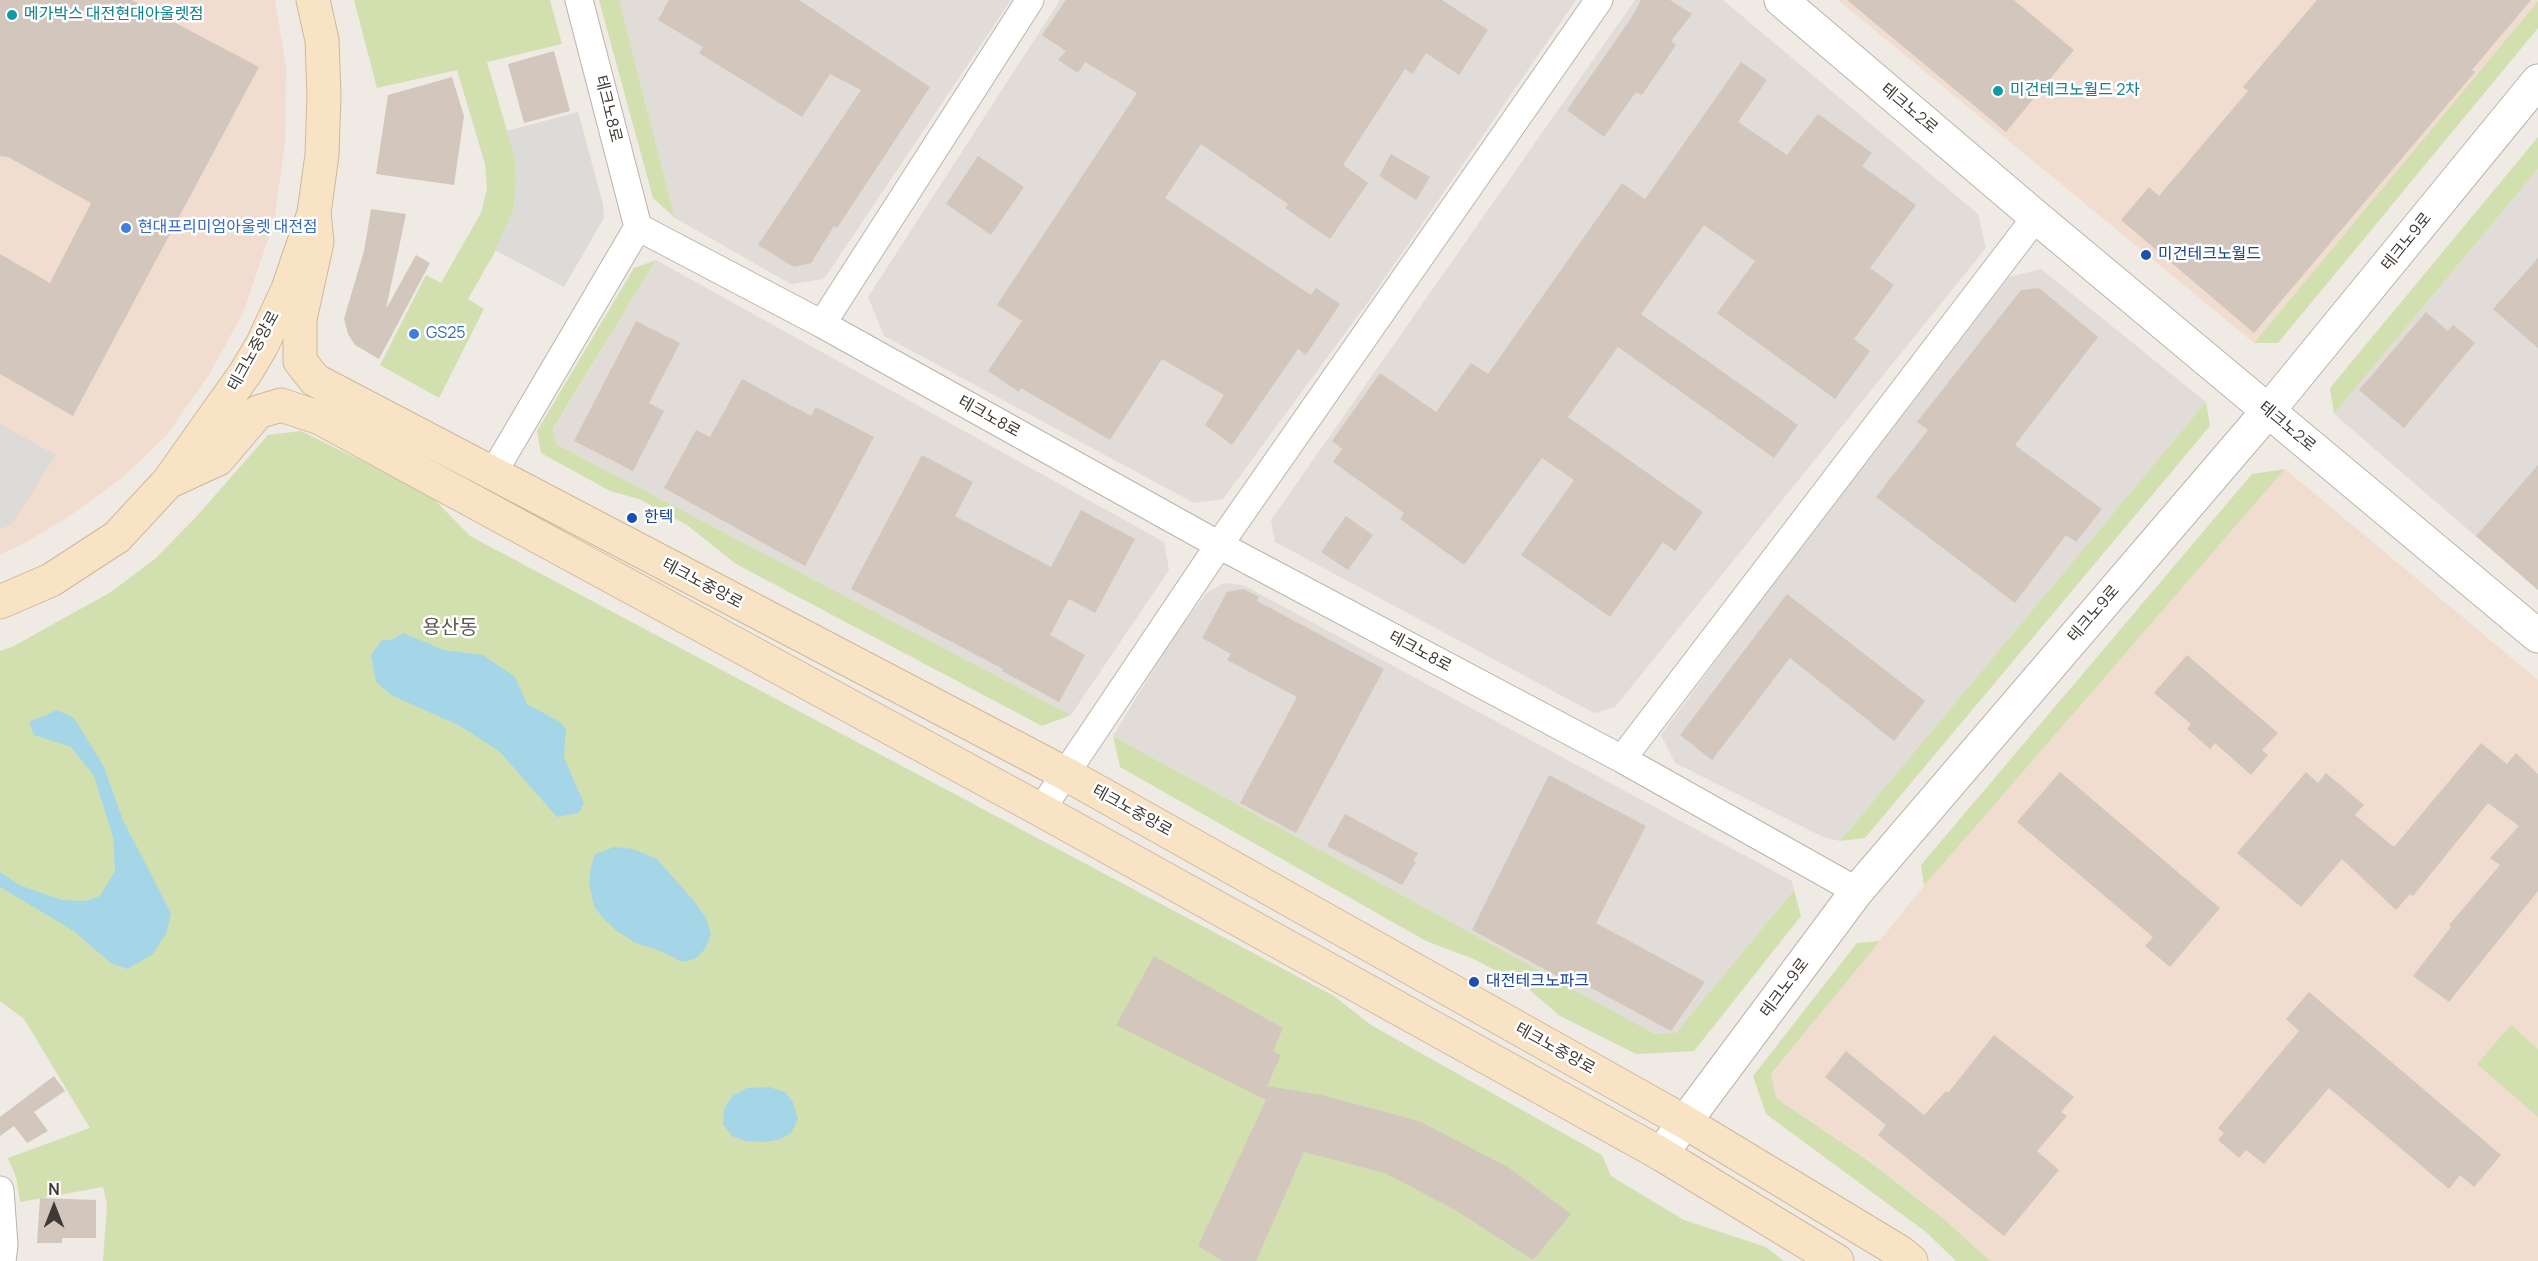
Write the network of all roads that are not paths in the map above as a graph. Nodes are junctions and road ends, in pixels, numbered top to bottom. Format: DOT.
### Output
graph roads {
  1 [pos="313,0"];
  2 [pos="579,0"];
  3 [pos="1030,0"];
  4 [pos="1599,0"];
  5 [pos="1781,0"];
  6 [pos="2538,81"];
  7 [pos="314,213"];
  8 [pos="2036,217"];
  9 [pos="638,227"];
  10 [pos="822,324"];
  11 [pos="328,406"];
  12 [pos="2268,411"];
  13 [pos="492,475"];
  14 [pos="168,483"];
  15 [pos="1219,546"];
  16 [pos="0,602"];
  17 [pos="2538,636"];
  18 [pos="1622,759"];
  19 [pos="1066,774"];
  20 [pos="1041,810"];
  21 [pos="1857,891"];
  22 [pos="1685,1122"];
  23 [pos="1661,1154"];
  24 [pos="0,1190"];
  25 [pos="2,1261"];
  26 [pos="1837,1261"];
  27 [pos="1911,1261"];
  1 -- 7 [label="main road, 테크노중앙로"];
  2 -- 9 [label="street, 테크노8로"];
  3 -- 10 [label="street"];
  4 -- 15 [label="street"];
  5 -- 8 [label="street, 테크노2로"];
  6 -- 12 [label="street, 테크노9로"];
  7 -- 11 [label="main road"];
  7 -- 14 [label="main road, 테크노중앙로"];
  8 -- 12 [label="street, 테크노2로"];
  8 -- 18 [label="street"];
  9 -- 10 [label="street, 테크노8로"];
  9 -- 13 [label="street"];
  10 -- 15 [label="street, 테크노8로"];
  11 -- 13 [label="main road, 테크노중앙로"];
  11 -- 14 [label="main road"];
  11 -- 20 [label="main road"];
  12 -- 17 [label="street, 테크노2로"];
  12 -- 21 [label="street, 테크노9로"];
  13 -- 19 [label="main road, 테크노중앙로"];
  14 -- 16 [label="main road, 테크노중앙로"];
  15 -- 18 [label="street, 테크노8로"];
  15 -- 19 [label="street"];
  18 -- 21 [label="street, 테크노8로"];
  19 -- 20 [label="street"];
  19 -- 22 [label="main road, 테크노중앙로"];
  20 -- 23 [label="main road"];
  21 -- 22 [label="street, 테크노9로"];
  22 -- 23 [label="street, 테크노9로"];
  22 -- 27 [label="main road, 테크노중앙로"];
  23 -- 26 [label="main road"];
  24 -- 25 [label="street"];
}
